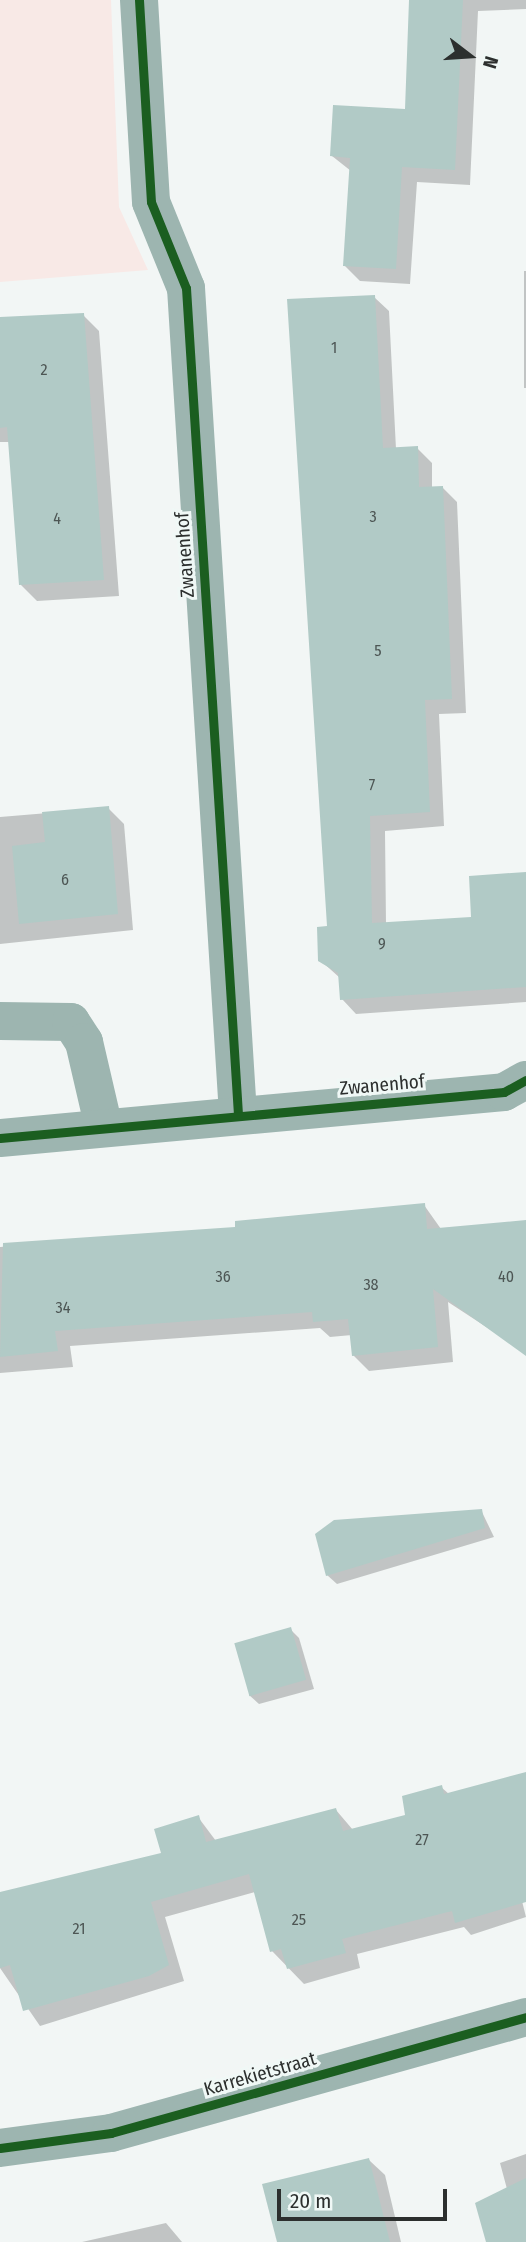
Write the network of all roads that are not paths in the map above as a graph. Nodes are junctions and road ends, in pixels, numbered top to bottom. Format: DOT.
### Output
graph roads {
  1 [pos="139,0"];
  2 [pos="0,1021"];
  3 [pos="526,1080"];
  4 [pos="238,1115"];
  5 [pos="104,1128"];
  6 [pos="0,1138"];
  7 [pos="526,2017"];
  8 [pos="0,2148"];
  1 -- 4 [label="street, Zwanenhof"];
  2 -- 5 [label="street"];
  3 -- 4 [label="street, Zwanenhof"];
  4 -- 5 [label="street, Zwanenhof"];
  5 -- 6 [label="street, Zwanenhof"];
  7 -- 8 [label="street, Karrekietstraat"];
}
